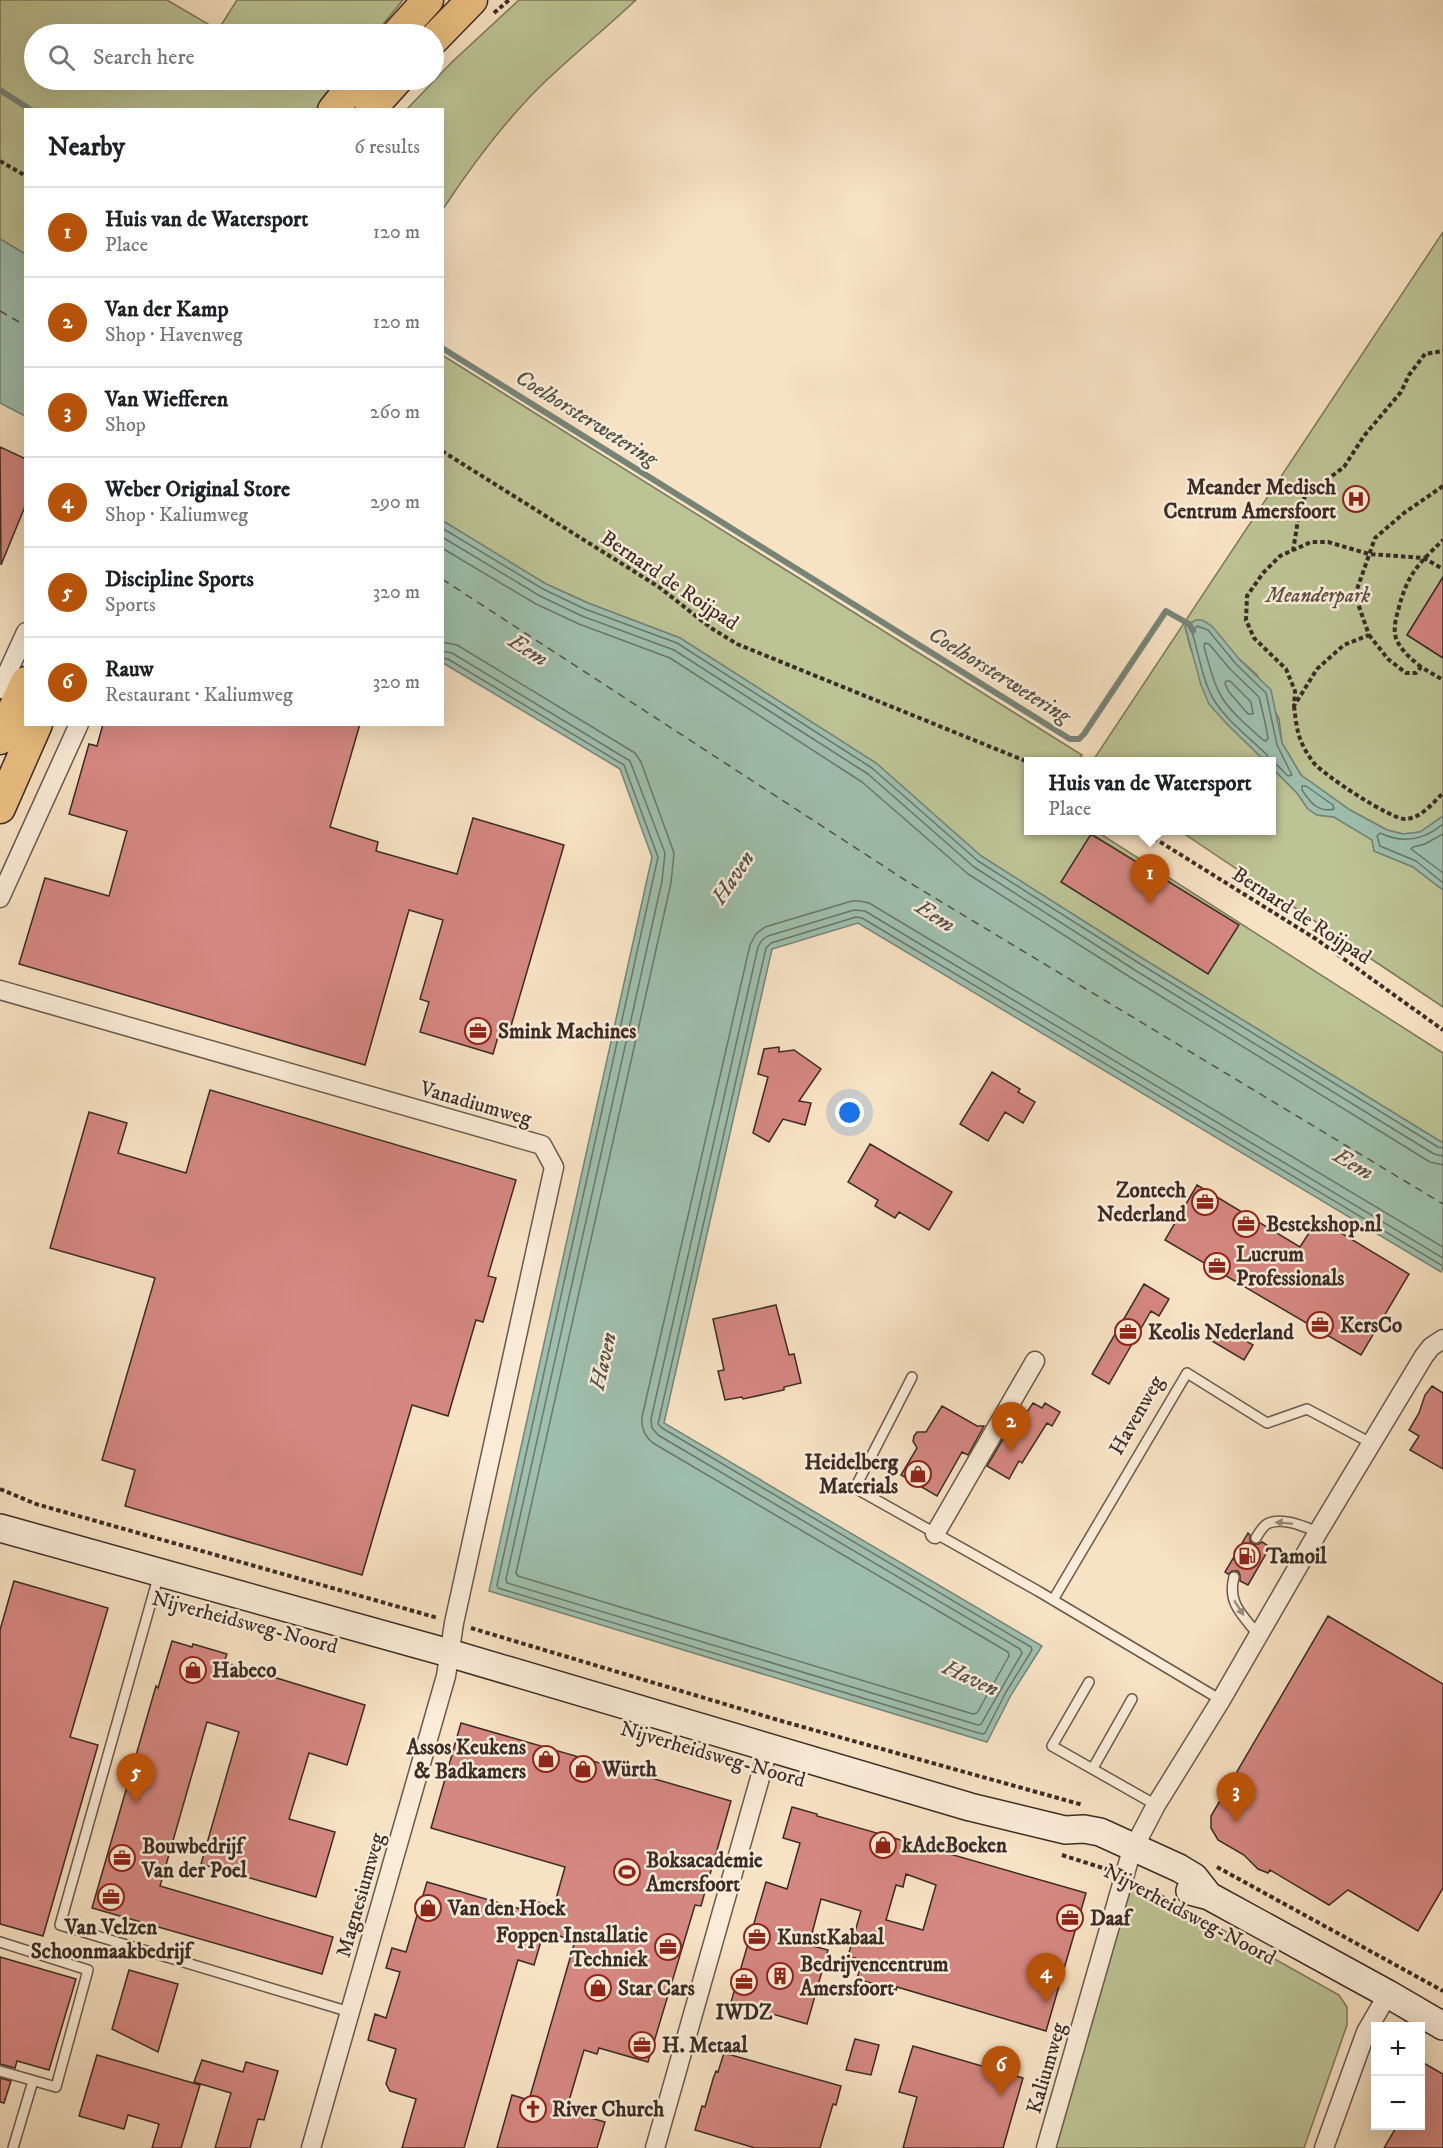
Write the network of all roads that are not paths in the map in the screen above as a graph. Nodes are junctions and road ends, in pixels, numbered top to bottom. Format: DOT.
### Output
graph roads {
  1 [pos="428,0"];
  2 [pos="472,0"];
  3 [pos="406,24"];
  4 [pos="444,29"];
  5 [pos="349,90"];
  6 [pos="388,90"];
  7 [pos="335,108"];
  8 [pos="372,108"];
  9 [pos="24,637"];
  10 [pos="24,686"];
  11 [pos="0,689"];
  12 [pos="36,726"];
  13 [pos="78,726"];
  14 [pos="0,739"];
  15 [pos="0,808"];
  16 [pos="0,898"];
  17 [pos="0,990"];
  18 [pos="1443,1339"];
  19 [pos="1035,1361"];
  20 [pos="912,1377"];
  21 [pos="1372,1444"];
  22 [pos="0,1527"];
  23 [pos="1318,1532"];
  24 [pos="935,1534"];
  25 [pos="1256,1538"];
  26 [pos="160,1572"];
  27 [pos="1234,1577"];
  28 [pos="1053,1600"];
  29 [pos="1259,1636"];
  30 [pos="449,1653"];
  31 [pos="1089,1682"];
  32 [pos="1132,1698"];
  33 [pos="1221,1700"];
  34 [pos="770,1746"];
  35 [pos="1093,1768"];
  36 [pos="1156,1804"];
  37 [pos="1129,1861"];
  38 [pos="0,1942"];
  39 [pos="1388,1994"];
  40 [pos="351,2012"];
  41 [pos="1443,2026"];
  42 [pos="0,2071"];
  43 [pos="33,2080"];
  44 [pos="14,2148"];
  45 [pos="311,2148"];
  46 [pos="655,2148"];
  47 [pos="1046,2148"];
  48 [pos="1324,2148"];
  1 -- 3 [label="main road"];
  2 -- 4 [label="main road"];
  5 -- 7 [label="main road"];
  6 -- 8 [label="main road"];
  9 -- 11 [label="street"];
  10 -- 14 [label="main road"];
  12 -- 15 [label="main road"];
  13 -- 16 [label="street"];
  17 -- 30 [label="street, Vanadiumweg"];
  18 -- 21 [label="street"];
  19 -- 24 [label="street"];
  20 -- 24 [label="lane"];
  21 -- 23 [label="street"];
  21 -- 28 [label="lane, Havenweg"];
  22 -- 26 [label="street, Nijverheidsweg-Noord"];
  23 -- 25 [label="lane, one-way"];
  23 -- 29 [label="street"];
  24 -- 28 [label="lane"];
  26 -- 30 [label="street, Nijverheidsweg-Noord"];
  26 -- 40 [label="lane"];
  27 -- 29 [label="lane, one-way"];
  28 -- 33 [label="lane"];
  29 -- 33 [label="street"];
  30 -- 34 [label="street, Nijverheidsweg-Noord"];
  30 -- 40 [label="street, Magnesiumweg"];
  31 -- 35 [label="lane"];
  32 -- 35 [label="lane"];
  33 -- 36 [label="street"];
  34 -- 37 [label="street, Nijverheidsweg-Noord"];
  34 -- 46 [label="street"];
  35 -- 36 [label="lane"];
  36 -- 37 [label="street"];
  37 -- 39 [label="street, Nijverheidsweg-Noord"];
  37 -- 47 [label="street, Kaliumweg"];
  38 -- 43 [label="lane"];
  39 -- 41 [label="street, Nijverheidsweg-Noord"];
  39 -- 48 [label="street"];
  40 -- 45 [label="street, Magnesiumweg"];
  42 -- 43 [label="lane"];
  43 -- 44 [label="lane"];
}
